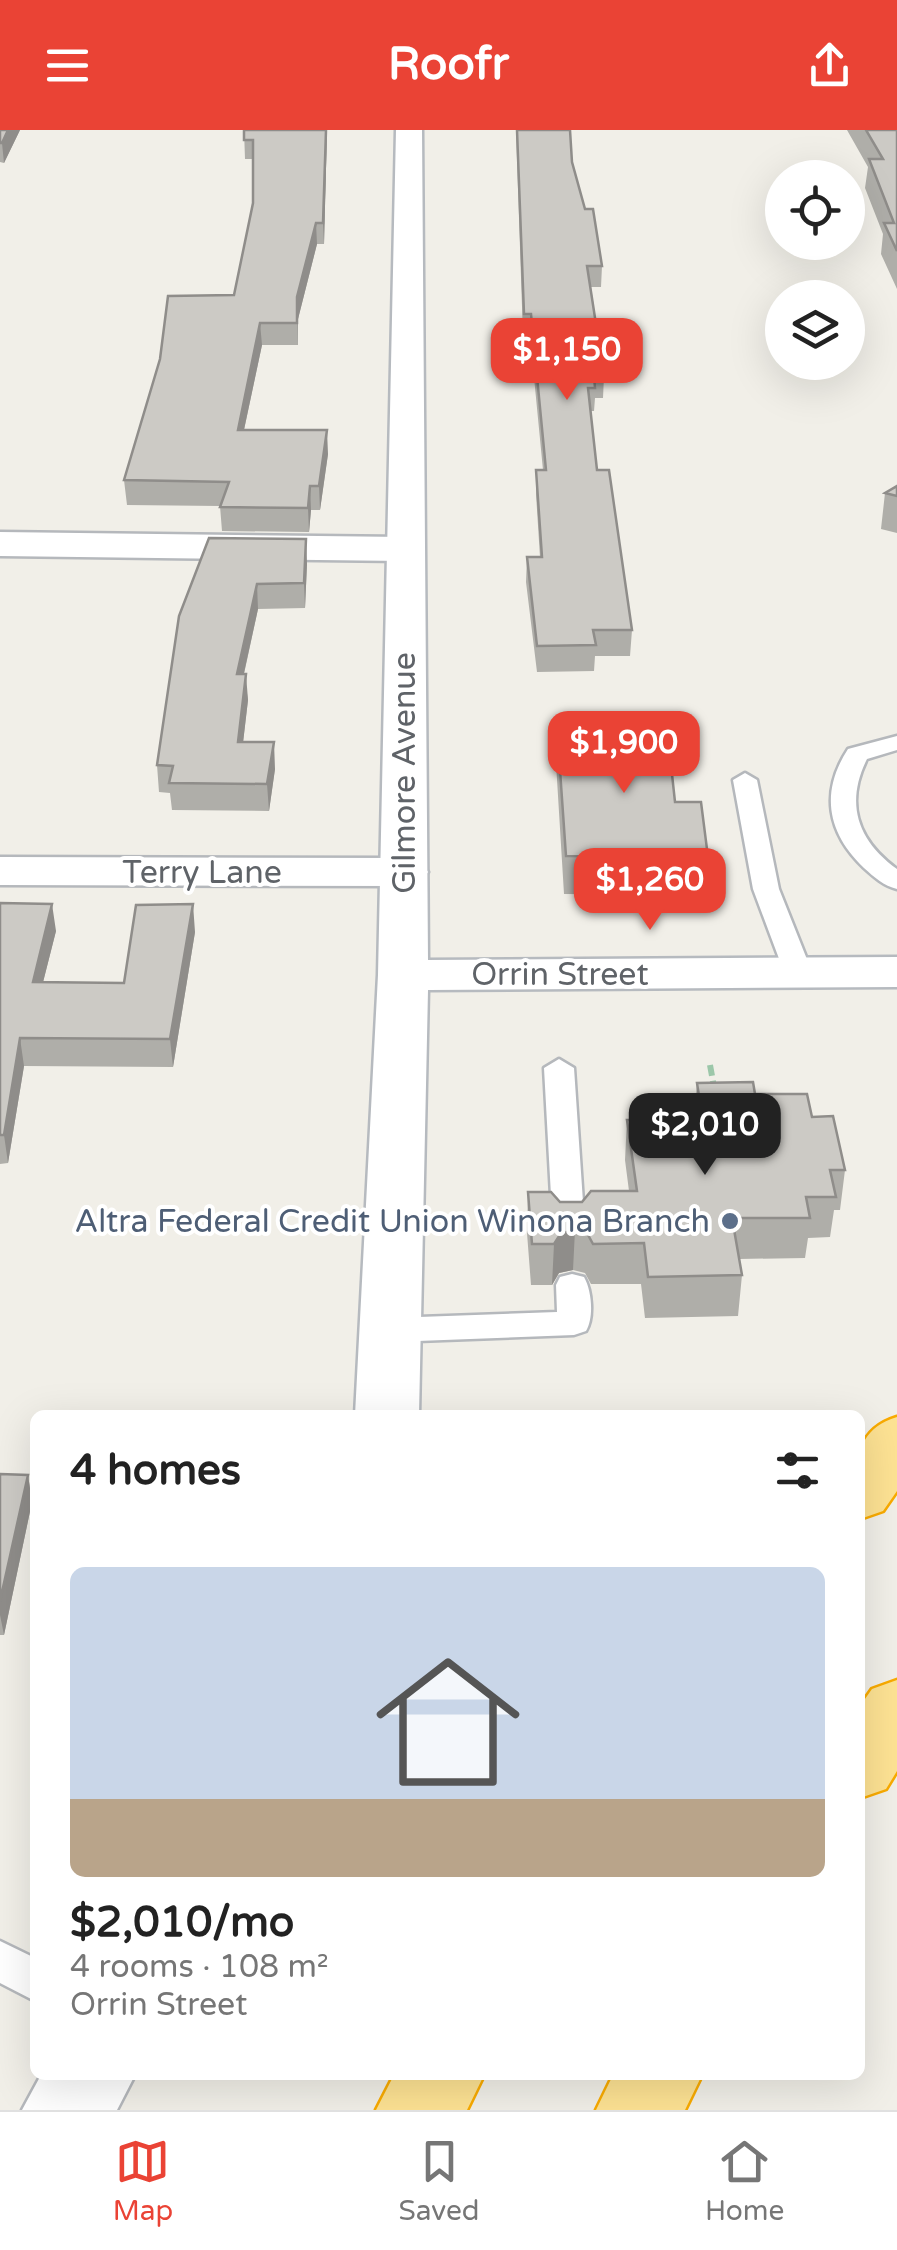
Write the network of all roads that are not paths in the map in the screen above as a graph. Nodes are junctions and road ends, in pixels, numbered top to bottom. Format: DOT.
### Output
graph roads {
  1 [pos="409,130"];
  2 [pos="0,544"];
  3 [pos="404,549"];
  4 [pos="897,743"];
  5 [pos="744,780"];
  6 [pos="0,871"];
  7 [pos="404,872"];
  8 [pos="897,880"];
  9 [pos="798,972"];
  10 [pos="897,972"];
  11 [pos="403,975"];
  12 [pos="559,1068"];
  13 [pos="569,1232"];
  14 [pos="572,1285"];
  15 [pos="391,1330"];
  16 [pos="387,1410"];
  17 [pos="897,1442"];
  18 [pos="865,1487"];
  19 [pos="897,1710"];
  20 [pos="865,1759"];
  21 [pos="0,1960"];
  22 [pos="30,1978"];
  23 [pos="90,2080"];
  24 [pos="439,2080"];
  25 [pos="658,2080"];
  26 [pos="64,2110"];
  27 [pos="418,2110"];
  28 [pos="638,2110"];
  1 -- 3 [label="street, Gilmore Avenue"];
  2 -- 3 [label="street"];
  3 -- 7 [label="street, Gilmore Avenue"];
  4 -- 8 [label="lane"];
  5 -- 9 [label="lane"];
  6 -- 7 [label="street, Terry Lane"];
  7 -- 11 [label="street, Gilmore Avenue"];
  9 -- 10 [label="street, Orrin Street"];
  9 -- 11 [label="street, Orrin Street"];
  11 -- 15 [label="street, Gilmore Avenue"];
  12 -- 13 [label="lane"];
  14 -- 15 [label="lane"];
  15 -- 16 [label="street, Gilmore Avenue"];
  17 -- 18 [label="highway"];
  19 -- 20 [label="highway"];
  21 -- 22 [label="lane"];
  23 -- 26 [label="street"];
  24 -- 27 [label="highway"];
  25 -- 28 [label="highway"];
}
